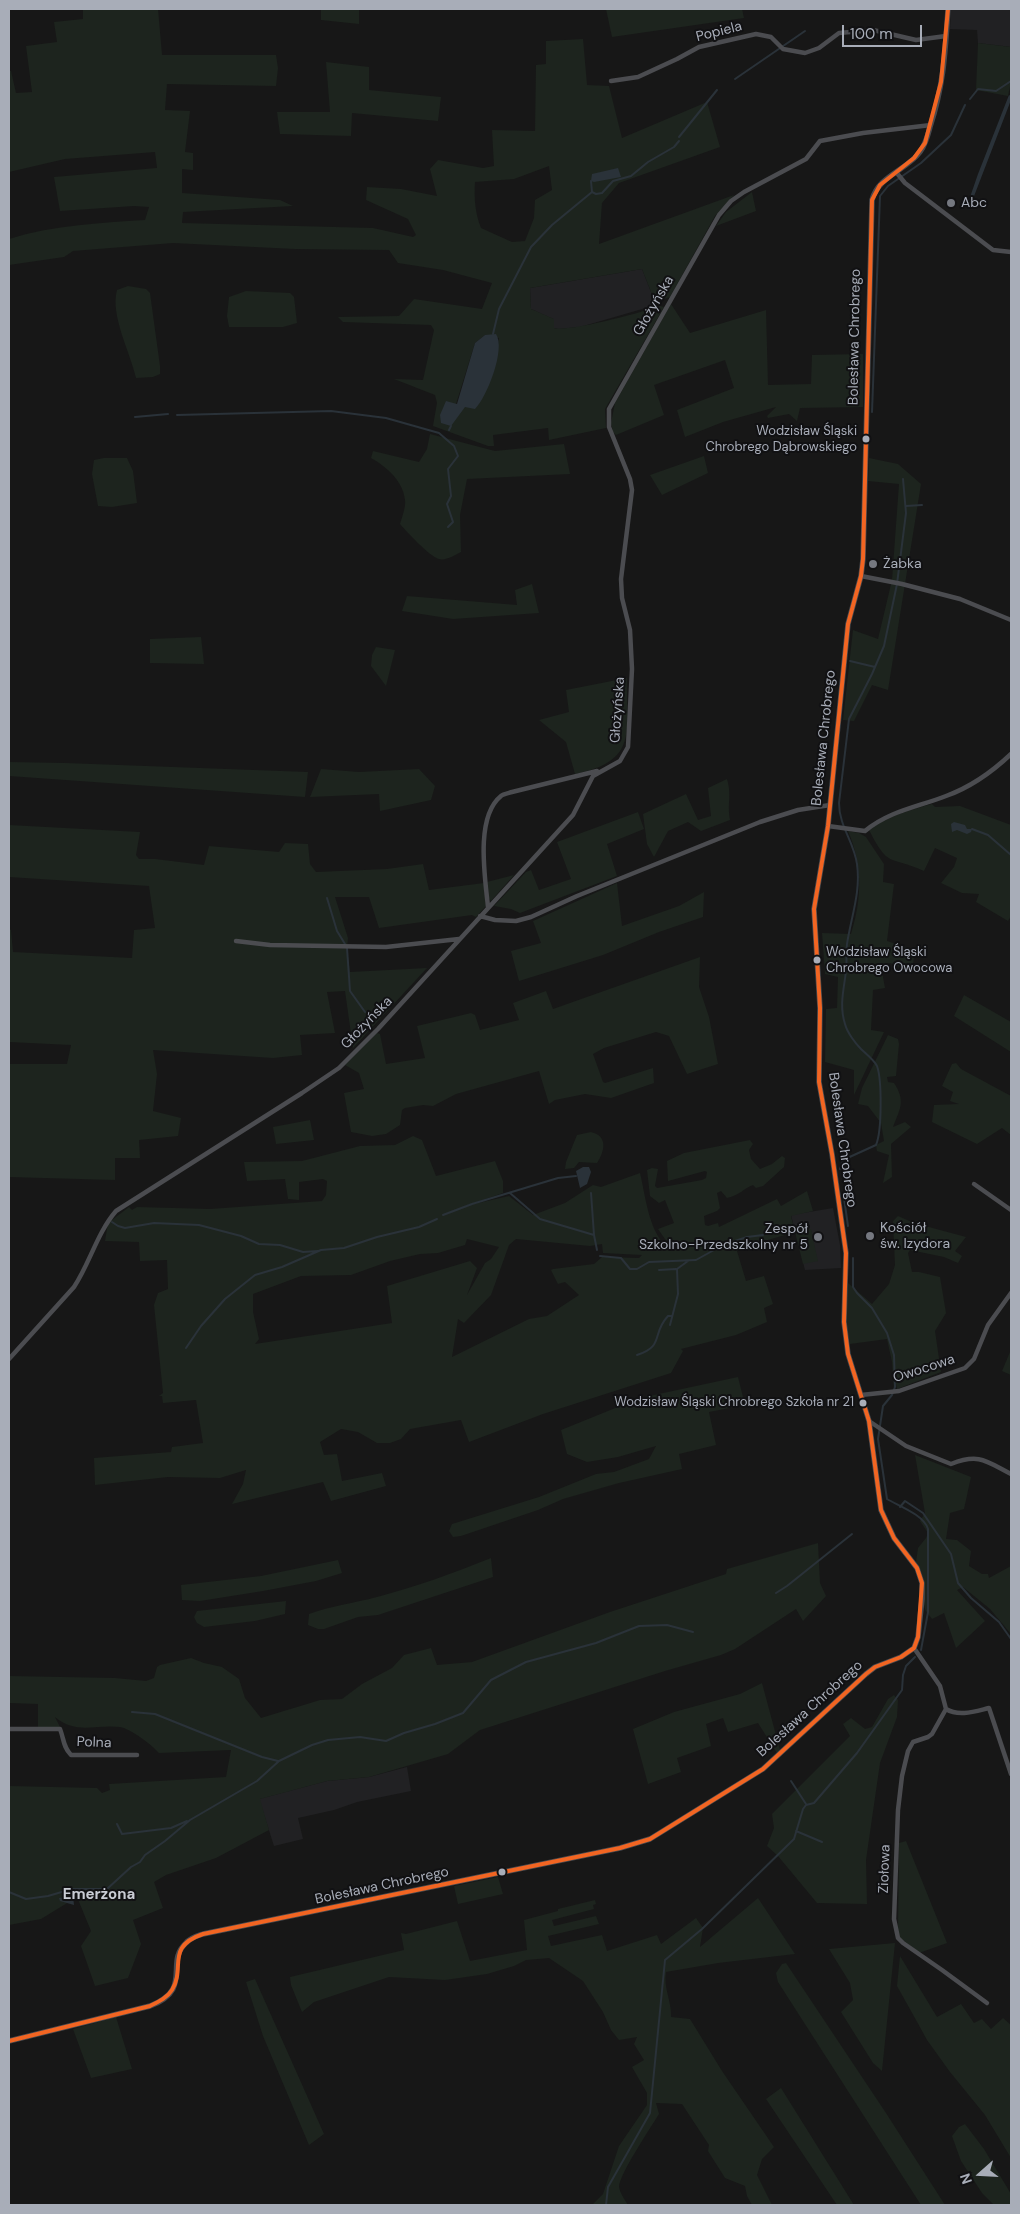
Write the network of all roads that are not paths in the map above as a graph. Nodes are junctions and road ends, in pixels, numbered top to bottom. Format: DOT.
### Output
graph roads {
  1 [pos="948,9"];
  2 [pos="946,36"];
  3 [pos="611,81"];
  4 [pos="931,125"];
  5 [pos="899,176"];
  6 [pos="1011,252"];
  7 [pos="861,576"];
  8 [pos="1011,620"];
  9 [pos="1011,754"];
  10 [pos="599,771"];
  11 [pos="830,805"];
  12 [pos="828,826"];
  13 [pos="488,907"];
  14 [pos="480,916"];
  15 [pos="459,939"];
  16 [pos="236,940"];
  17 [pos="974,1184"];
  18 [pos="1011,1210"];
  19 [pos="1011,1293"];
  20 [pos="9,1358"];
  21 [pos="861,1395"];
  22 [pos="869,1421"];
  23 [pos="1011,1474"];
  24 [pos="914,1648"];
  25 [pos="946,1709"];
  26 [pos="9,1729"];
  27 [pos="137,1755"];
  28 [pos="1011,1774"];
  29 [pos="987,2003"];
  30 [pos="9,2041"];
  1 -- 2 [label="street, Bolesława Chrobrego"];
  2 -- 3 [label="street, Popiela"];
  2 -- 4 [label="street, Bolesława Chrobrego"];
  4 -- 5 [label="street, Bolesława Chrobrego"];
  4 -- 10 [label="street, Głożyńska"];
  5 -- 6 [label="street"];
  5 -- 7 [label="street, Bolesława Chrobrego"];
  7 -- 8 [label="street"];
  7 -- 11 [label="street, Bolesława Chrobrego"];
  9 -- 12 [label="street"];
  10 -- 13 [label="street, Głożyńska"];
  10 -- 13 [label="street"];
  11 -- 12 [label="street, Bolesława Chrobrego"];
  11 -- 14 [label="street"];
  12 -- 21 [label="street, Bolesława Chrobrego"];
  13 -- 14 [label="street, Głożyńska"];
  14 -- 15 [label="street, Głożyńska"];
  15 -- 16 [label="street"];
  15 -- 20 [label="street, Głożyńska"];
  17 -- 18 [label="street"];
  19 -- 21 [label="street, Owocowa"];
  21 -- 22 [label="street, Bolesława Chrobrego"];
  22 -- 23 [label="street"];
  22 -- 24 [label="street, Bolesława Chrobrego"];
  24 -- 25 [label="street"];
  24 -- 30 [label="street, Bolesława Chrobrego"];
  25 -- 28 [label="street"];
  25 -- 29 [label="street, Ziołowa"];
  26 -- 27 [label="street, Polna"];
}
